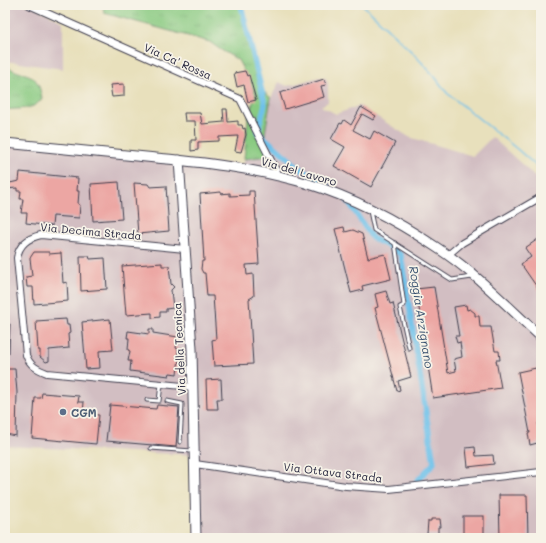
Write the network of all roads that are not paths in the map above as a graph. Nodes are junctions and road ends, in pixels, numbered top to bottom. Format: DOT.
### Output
graph roads {
  1 [pos="29,5"];
  2 [pos="5,143"];
  3 [pos="179,160"];
  4 [pos="279,176"];
  5 [pos="541,197"];
  6 [pos="369,209"];
  7 [pos="395,243"];
  8 [pos="185,250"];
  9 [pos="448,255"];
  10 [pos="476,277"];
  11 [pos="541,337"];
  12 [pos="409,348"];
  13 [pos="161,384"];
  14 [pos="193,387"];
  15 [pos="147,400"];
  16 [pos="166,401"];
  17 [pos="182,424"];
  18 [pos="194,424"];
  19 [pos="180,442"];
  20 [pos="151,448"];
  21 [pos="194,451"];
  22 [pos="195,464"];
  23 [pos="541,472"];
  24 [pos="196,538"];
  1 -- 4 [label="street, Via Ca' Rossa"];
  2 -- 3 [label="street, Via del Lavoro"];
  3 -- 4 [label="street, Via del Lavoro"];
  3 -- 8 [label="street, Via della Tecnica"];
  4 -- 6 [label="street, Via del Lavoro"];
  5 -- 9 [label="street"];
  6 -- 7 [label="lane"];
  6 -- 9 [label="street, Via del Lavoro"];
  7 -- 10 [label="lane"];
  7 -- 12 [label="lane"];
  8 -- 13 [label="street, Via Decima Strada"];
  8 -- 14 [label="street, Via della Tecnica"];
  9 -- 10 [label="street, Via del Lavoro"];
  10 -- 11 [label="street, Via del Lavoro"];
  13 -- 14 [label="street, Via Decima Strada"];
  13 -- 15 [label="lane"];
  14 -- 18 [label="street, Via della Tecnica"];
  16 -- 17 [label="lane"];
  17 -- 18 [label="lane"];
  17 -- 19 [label="lane"];
  18 -- 21 [label="street, Via della Tecnica"];
  20 -- 21 [label="lane"];
  21 -- 22 [label="street, Via della Tecnica"];
  22 -- 23 [label="street, Via Ottava Strada"];
  22 -- 24 [label="street, Via della Tecnica"];
}
